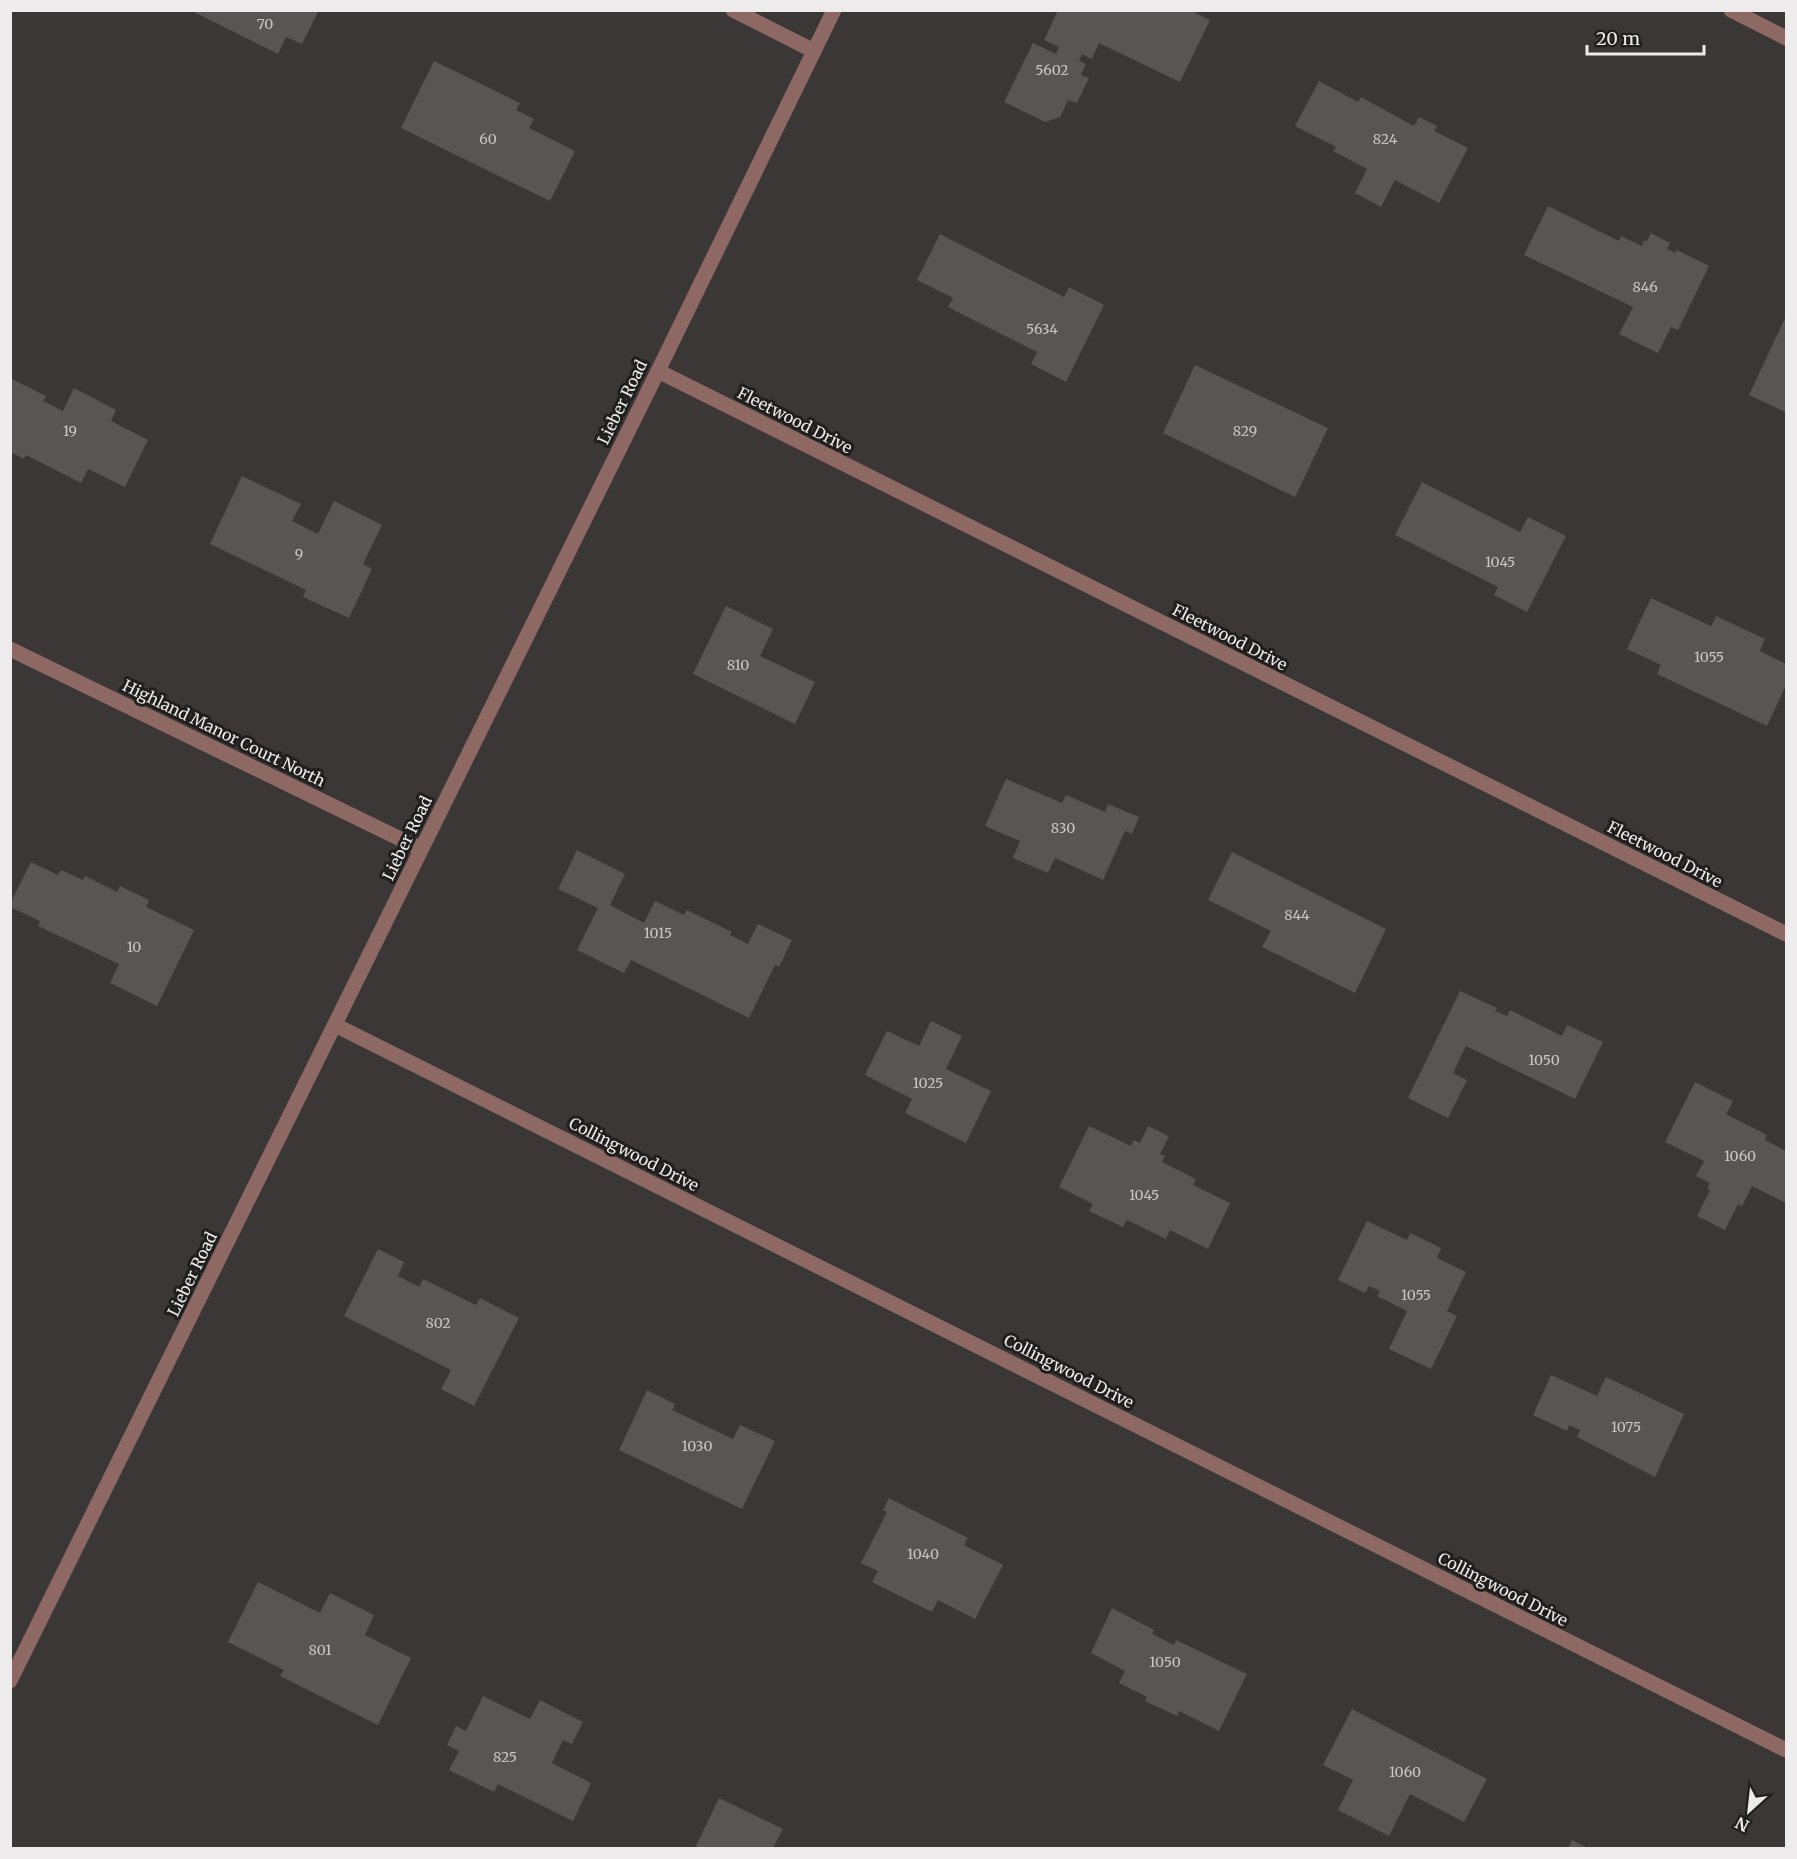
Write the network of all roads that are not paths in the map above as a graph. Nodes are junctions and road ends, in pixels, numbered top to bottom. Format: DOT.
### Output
graph roads {
  1 [pos="733,10"];
  2 [pos="834,10"];
  3 [pos="1731,10"];
  4 [pos="1786,38"];
  5 [pos="814,51"];
  6 [pos="658,371"];
  7 [pos="10,649"];
  8 [pos="422,849"];
  9 [pos="1786,934"];
  10 [pos="335,1025"];
  11 [pos="10,1681"];
  12 [pos="1786,1750"];
  1 -- 5 [label="street"];
  2 -- 5 [label="street, Lieber Road"];
  3 -- 4 [label="street"];
  5 -- 6 [label="street, Lieber Road"];
  6 -- 8 [label="street, Lieber Road"];
  6 -- 9 [label="street, Fleetwood Drive"];
  7 -- 8 [label="street, Highland Manor Court North"];
  8 -- 10 [label="street, Lieber Road"];
  10 -- 11 [label="street, Lieber Road"];
  10 -- 12 [label="street, Collingwood Drive"];
}
